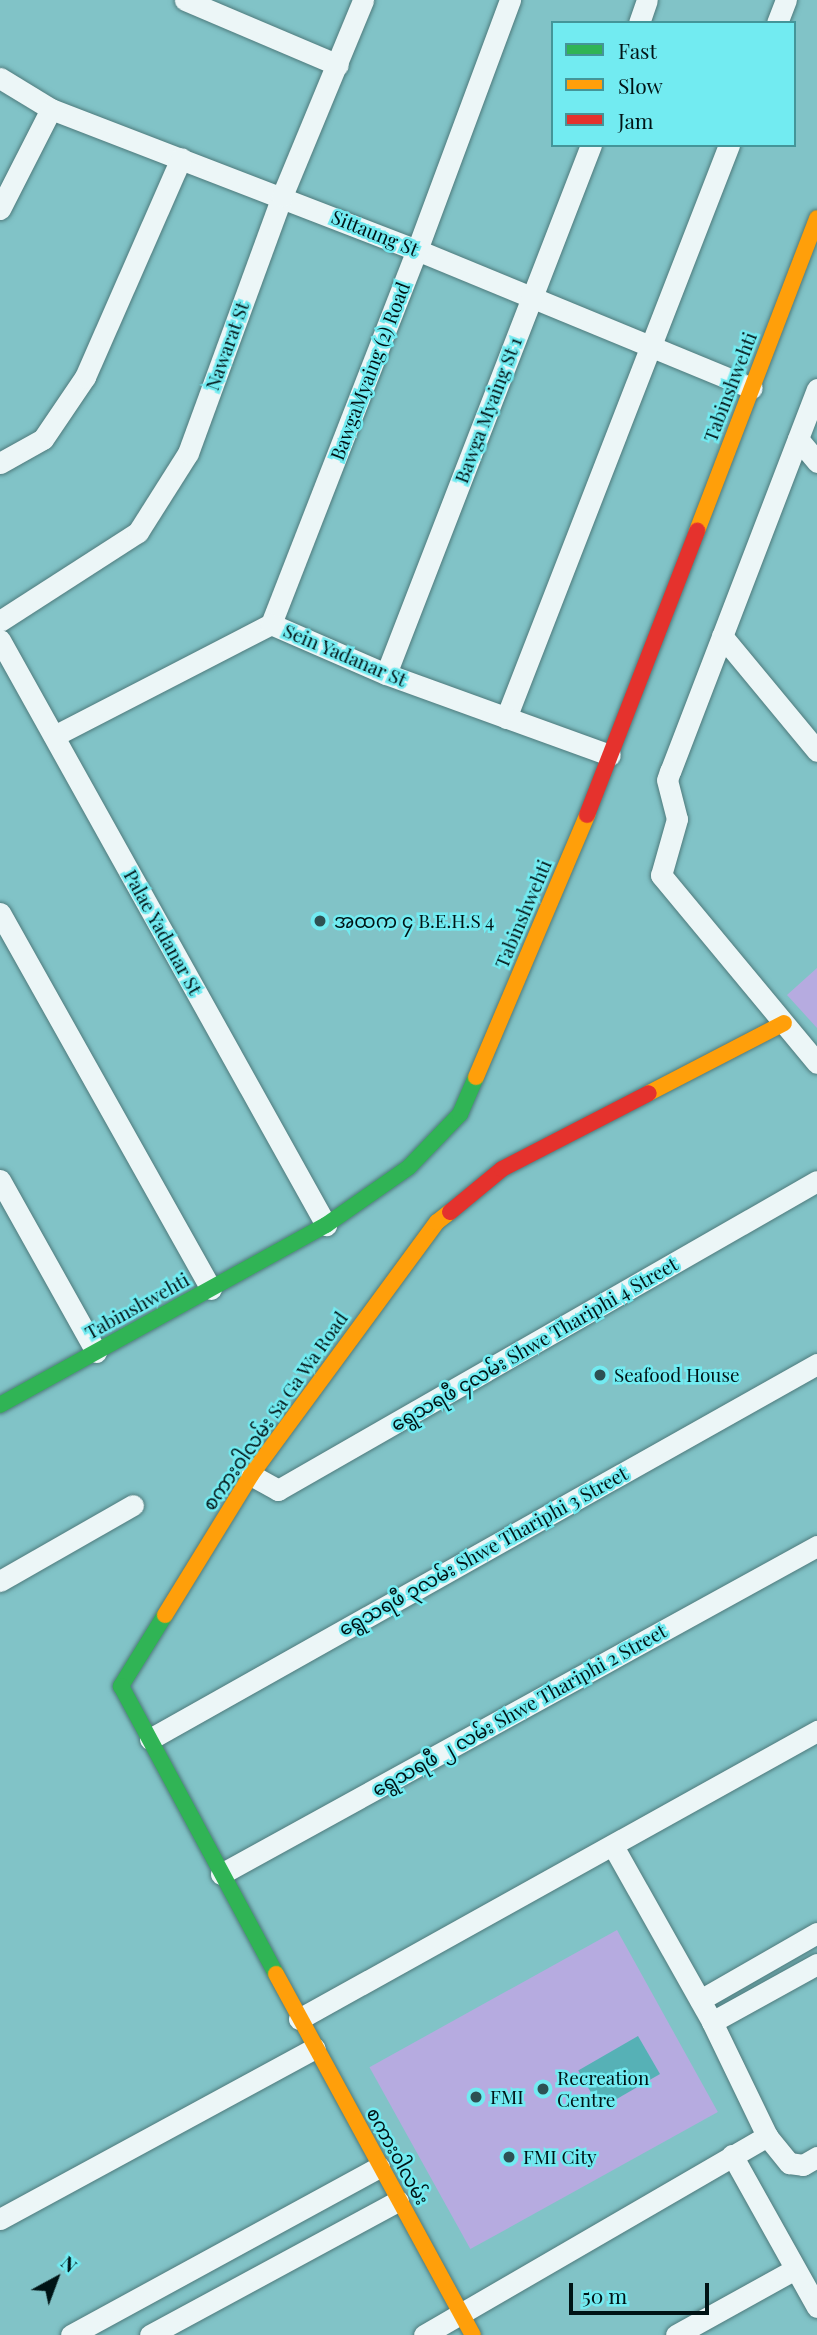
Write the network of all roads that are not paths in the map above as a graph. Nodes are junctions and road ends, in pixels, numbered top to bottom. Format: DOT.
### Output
graph roads {
  1 [pos="185,0"];
  2 [pos="363,0"];
  3 [pos="510,0"];
  4 [pos="648,0"];
  5 [pos="786,0"];
  6 [pos="226,8"];
  7 [pos="640,21"];
  8 [pos="778,21"];
  9 [pos="338,65"];
  10 [pos="0,78"];
  11 [pos="51,109"];
  12 [pos="590,147"];
  13 [pos="728,147"];
  14 [pos="181,159"];
  15 [pos="282,196"];
  16 [pos="0,209"];
  17 [pos="817,218"];
  18 [pos="417,250"];
  19 [pos="532,296"];
  20 [pos="652,344"];
  21 [pos="752,388"];
  22 [pos="817,389"];
  23 [pos="798,439"];
  24 [pos="817,462"];
  25 [pos="0,463"];
  26 [pos="0,621"];
  27 [pos="271,624"];
  28 [pos="722,636"];
  29 [pos="0,640"];
  30 [pos="386,674"];
  31 [pos="506,718"];
  32 [pos="54,736"];
  33 [pos="817,751"];
  34 [pos="610,755"];
  35 [pos="0,913"];
  36 [pos="783,1023"];
  37 [pos="817,1063"];
  38 [pos="0,1180"];
  39 [pos="817,1181"];
  40 [pos="8,1212"];
  41 [pos="327,1225"];
  42 [pos="211,1289"];
  43 [pos="96,1352"];
  44 [pos="817,1364"];
  45 [pos="0,1405"];
  46 [pos="251,1475"];
  47 [pos="133,1505"];
  48 [pos="817,1546"];
  49 [pos="0,1581"];
  50 [pos="817,1731"];
  51 [pos="150,1739"];
  52 [pos="613,1846"];
  53 [pos="221,1874"];
  54 [pos="817,1933"];
  55 [pos="817,1964"];
  56 [pos="700,2000"];
  57 [pos="299,2019"];
  58 [pos="712,2022"];
  59 [pos="315,2048"];
  60 [pos="768,2136"];
  61 [pos="733,2155"];
  62 [pos="817,2157"];
  63 [pos="379,2166"];
  64 [pos="398,2201"];
  65 [pos="0,2219"];
  66 [pos="795,2269"];
  67 [pos="817,2307"];
  68 [pos="461,2312"];
  69 [pos="71,2335"];
  70 [pos="150,2335"];
  71 [pos="424,2335"];
  72 [pos="473,2335"];
  73 [pos="676,2335"];
  1 -- 6 [label="street"];
  2 -- 9 [label="street, Nawarat St"];
  3 -- 18 [label="street, BawgaMyaing (2) Road"];
  4 -- 7 [label="street"];
  5 -- 8 [label="street"];
  6 -- 9 [label="street"];
  9 -- 15 [label="street, Nawarat St"];
  10 -- 11 [label="street, Sittaung St"];
  11 -- 14 [label="street, Sittaung St"];
  11 -- 16 [label="street"];
  12 -- 19 [label="street, Bawga Myaing St 1"];
  13 -- 20 [label="street"];
  14 -- 15 [label="street, Sittaung St"];
  14 -- 25 [label="street"];
  15 -- 18 [label="street, Sittaung St"];
  15 -- 26 [label="street, Nawarat St"];
  17 -- 21 [label="street, Tabinshwehti"];
  18 -- 19 [label="street, Sittaung St"];
  18 -- 27 [label="street, BawgaMyaing (2) Road"];
  19 -- 20 [label="street, Sittaung St"];
  19 -- 30 [label="street, Bawga Myaing St 1"];
  20 -- 21 [label="street, Sittaung St"];
  20 -- 31 [label="street"];
  21 -- 34 [label="street, Tabinshwehti"];
  22 -- 23 [label="street"];
  23 -- 24 [label="street"];
  23 -- 28 [label="street"];
  27 -- 30 [label="street, Sein Yadanar St"];
  27 -- 32 [label="street, Sein Yadanar St"];
  28 -- 33 [label="street"];
  28 -- 36 [label="street"];
  29 -- 32 [label="street, Palae Yadanar St"];
  30 -- 31 [label="street, Sein Yadanar St"];
  31 -- 34 [label="street, Sein Yadanar St"];
  32 -- 41 [label="street, Palae Yadanar St"];
  34 -- 41 [label="street, Tabinshwehti"];
  35 -- 42 [label="street"];
  36 -- 37 [label="street"];
  36 -- 46 [label="street, စကားဝါလမ်း Sa Ga Wa Road"];
  38 -- 40 [label="street"];
  39 -- 46 [label="street, ရွေသရဖီ ၄လမ်း Shwe Thariphi 4 Street"];
  40 -- 43 [label="street"];
  41 -- 42 [label="street, Tabinshwehti"];
  42 -- 43 [label="street, Tabinshwehti"];
  43 -- 45 [label="street, Tabinshwehti"];
  44 -- 51 [label="street, ရွေသရဖီ ၃လမ်း Shwe Thariphi 3 Street"];
  46 -- 51 [label="street, စကားဝါလမ်း Sa Ga Wa Road"];
  47 -- 49 [label="street"];
  48 -- 53 [label="street, ရွေသရဖီ ၂ လမ်း Shwe Thariphi 2 Street"];
  50 -- 52 [label="street"];
  51 -- 53 [label="street, စကားဝါလမ်း Sa Ga Wa Road"];
  52 -- 56 [label="street"];
  52 -- 57 [label="street"];
  53 -- 57 [label="street, စကားဝါလမ်း Sa Ga Wa Road"];
  54 -- 56 [label="street"];
  55 -- 58 [label="street"];
  56 -- 58 [label="street"];
  57 -- 59 [label="street, စကား၀ါလမ်း"];
  58 -- 60 [label="street"];
  59 -- 63 [label="street, စကား၀ါလမ်း"];
  59 -- 65 [label="street"];
  60 -- 61 [label="street"];
  60 -- 62 [label="street"];
  61 -- 66 [label="street"];
  61 -- 68 [label="street"];
  63 -- 64 [label="street, စကား၀ါလမ်း"];
  63 -- 69 [label="street"];
  64 -- 68 [label="street, စကား၀ါလမ်း"];
  64 -- 70 [label="street"];
  66 -- 67 [label="street"];
  66 -- 73 [label="street"];
  68 -- 71 [label="street"];
  68 -- 72 [label="street, စကား၀ါလမ်း"];
}
